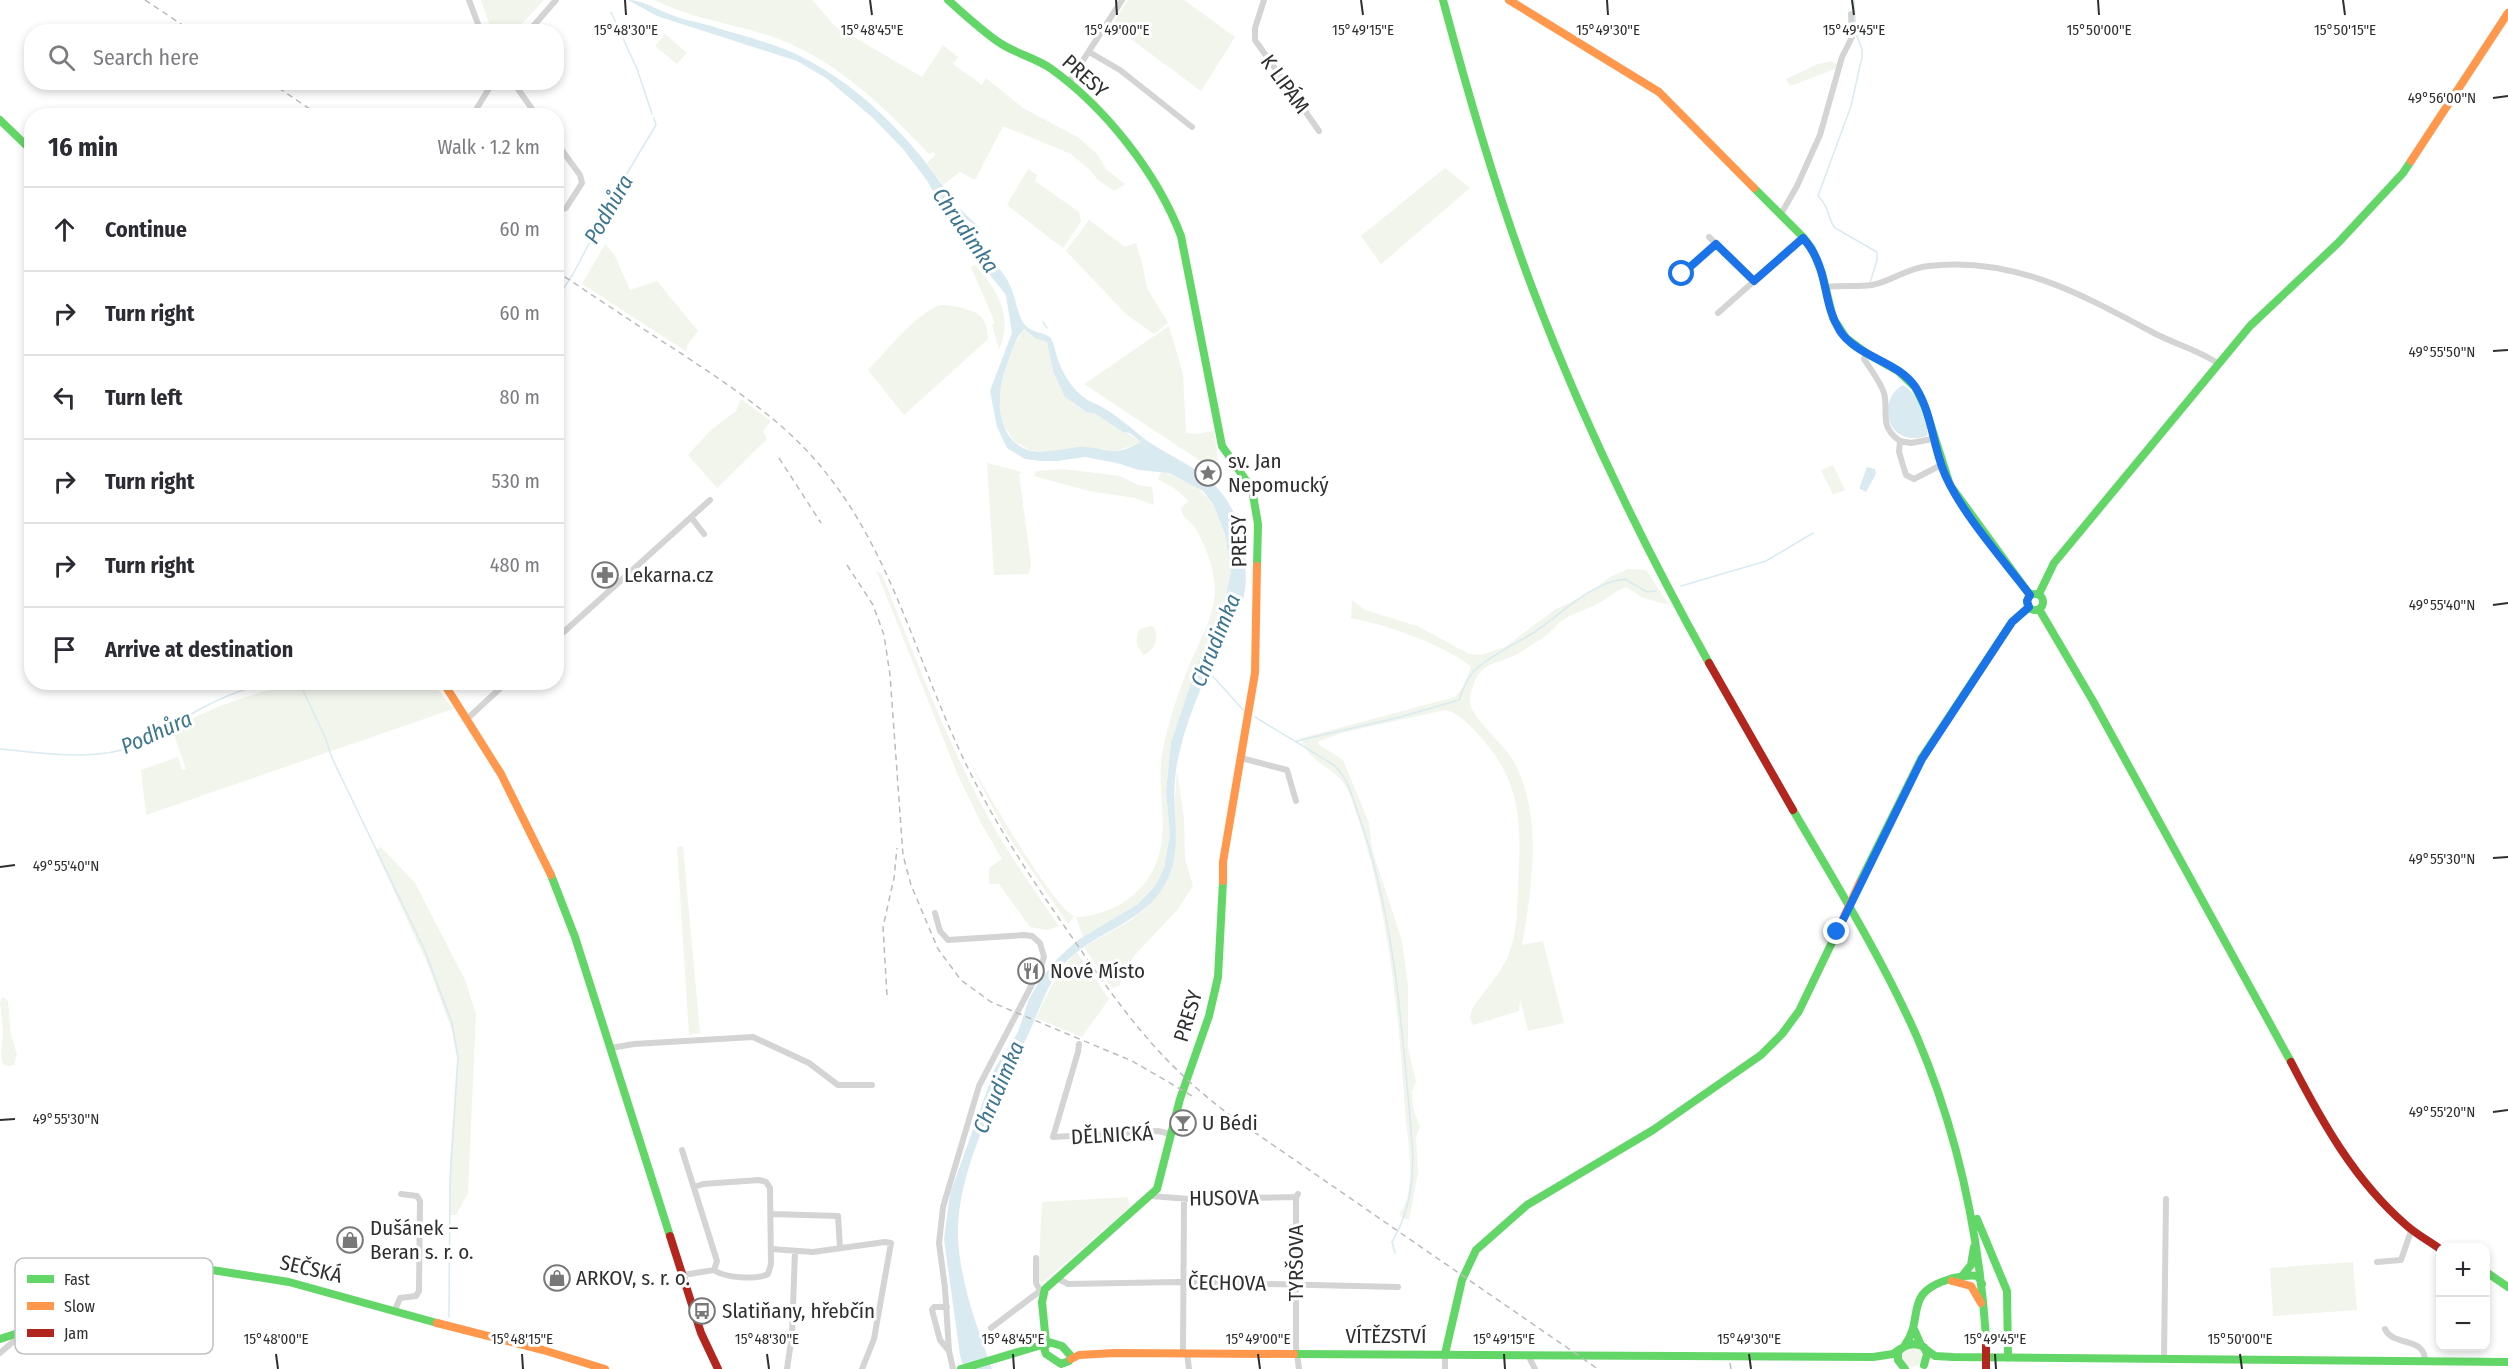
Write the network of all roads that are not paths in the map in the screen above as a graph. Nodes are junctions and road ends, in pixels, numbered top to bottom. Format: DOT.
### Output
graph roads {
  1 [pos="469,0"];
  2 [pos="556,0"];
  3 [pos="948,0"];
  4 [pos="1122,0"];
  5 [pos="1264,0"];
  6 [pos="1443,0"];
  7 [pos="1509,0"];
  8 [pos="1851,14"];
  9 [pos="2508,14"];
  10 [pos="478,24"];
  11 [pos="535,24"];
  12 [pos="1089,52"];
  13 [pos="1069,82"];
  14 [pos="488,90"];
  15 [pos="518,90"];
  16 [pos="477,108"];
  17 [pos="530,108"];
  18 [pos="0,120"];
  19 [pos="1192,127"];
  20 [pos="1319,131"];
  21 [pos="24,143"];
  22 [pos="564,155"];
  23 [pos="564,209"];
  24 [pos="1781,214"];
  25 [pos="1709,237"];
  26 [pos="1803,238"];
  27 [pos="1716,244"];
  28 [pos="1682,274"];
  29 [pos="1754,281"];
  30 [pos="1827,287"];
  31 [pos="1718,313"];
  32 [pos="1866,352"];
  33 [pos="2219,364"];
  34 [pos="1933,439"];
  35 [pos="1900,441"];
  36 [pos="1941,465"];
  37 [pos="710,500"];
  38 [pos="691,517"];
  39 [pos="704,534"];
  40 [pos="2034,595"];
  41 [pos="2029,607"];
  42 [pos="2039,609"];
  43 [pos="564,632"];
  44 [pos="449,690"];
  45 [pos="498,690"];
  46 [pos="468,718"];
  47 [pos="1241,758"];
  48 [pos="1296,801"];
  49 [pos="935,913"];
  50 [pos="1079,1044"];
  51 [pos="611,1048"];
  52 [pos="872,1085"];
  53 [pos="1172,1134"];
  54 [pos="682,1150"];
  55 [pos="1964,1185"];
  56 [pos="694,1187"];
  57 [pos="401,1194"];
  58 [pos="1297,1195"];
  59 [pos="1151,1196"];
  60 [pos="1184,1199"];
  61 [pos="2166,1199"];
  62 [pos="772,1214"];
  63 [pos="2411,1231"];
  64 [pos="1975,1233"];
  65 [pos="2436,1247"];
  66 [pos="771,1248"];
  67 [pos="840,1248"];
  68 [pos="795,1251"];
  69 [pos="1036,1258"];
  70 [pos="2377,1262"];
  71 [pos="714,1270"];
  72 [pos="213,1272"];
  73 [pos="683,1275"];
  74 [pos="2490,1275"];
  75 [pos="1959,1277"];
  76 [pos="1057,1278"];
  77 [pos="1183,1282"];
  78 [pos="1296,1285"];
  79 [pos="1933,1286"];
  80 [pos="1983,1286"];
  81 [pos="1398,1287"];
  82 [pos="2508,1287"];
  83 [pos="1041,1292"];
  84 [pos="947,1307"];
  85 [pos="394,1310"];
  86 [pos="1046,1316"];
  87 [pos="1985,1316"];
  88 [pos="1913,1318"];
  89 [pos="991,1328"];
  90 [pos="2385,1329"];
  91 [pos="15,1335"];
  92 [pos="0,1339"];
  93 [pos="1046,1344"];
  94 [pos="1062,1346"];
  95 [pos="1922,1346"];
  96 [pos="1902,1347"];
  97 [pos="708,1350"];
  98 [pos="949,1351"];
  99 [pos="0,1353"];
  100 [pos="1115,1353"];
  101 [pos="1185,1353"];
  102 [pos="1297,1354"];
  103 [pos="1445,1354"];
  104 [pos="1047,1355"];
  105 [pos="1528,1355"];
  106 [pos="1009,1356"];
  107 [pos="1873,1357"];
  108 [pos="1953,1357"];
  109 [pos="2008,1358"];
  110 [pos="2164,1359"];
  111 [pos="1056,1361"];
  112 [pos="2425,1361"];
  113 [pos="2508,1362"];
  114 [pos="1070,1363"];
  115 [pos="1902,1366"];
  116 [pos="1922,1367"];
  117 [pos="605,1369"];
  118 [pos="712,1369"];
  119 [pos="718,1369"];
  120 [pos="787,1369"];
  121 [pos="862,1369"];
  122 [pos="954,1369"];
  123 [pos="961,1369"];
  124 [pos="1064,1369"];
  125 [pos="1189,1369"];
  126 [pos="1299,1369"];
  127 [pos="1446,1369"];
  128 [pos="1535,1369"];
  129 [pos="1986,1369"];
  1 -- 10 [label="street"];
  2 -- 11 [label="street"];
  3 -- 13 [label="street, PRESY"];
  4 -- 12 [label="street"];
  5 -- 20 [label="street, K LIPÁM"];
  6 -- 55 [label="street"];
  7 -- 24 [label="street"];
  8 -- 24 [label="street"];
  9 -- 33 [label="street"];
  12 -- 13 [label="street"];
  12 -- 19 [label="street"];
  13 -- 47 [label="street, PRESY"];
  14 -- 16 [label="street"];
  15 -- 17 [label="street"];
  18 -- 21 [label="street"];
  22 -- 23 [label="street"];
  24 -- 26 [label="street"];
  25 -- 27 [label="street"];
  26 -- 29 [label="street"];
  26 -- 30 [label="street"];
  27 -- 28 [label="street"];
  27 -- 29 [label="street"];
  29 -- 31 [label="street"];
  30 -- 32 [label="street"];
  30 -- 33 [label="street"];
  32 -- 34 [label="street"];
  32 -- 35 [label="street"];
  33 -- 40 [label="street"];
  34 -- 35 [label="street"];
  34 -- 36 [label="street"];
  35 -- 36 [label="street"];
  36 -- 40 [label="street"];
  37 -- 38 [label="street"];
  38 -- 39 [label="street"];
  38 -- 43 [label="street"];
  40 -- 41 [label="street"];
  40 -- 42 [label="street"];
  41 -- 42 [label="street"];
  41 -- 103 [label="street, bridge"];
  42 -- 63 [label="street"];
  44 -- 46 [label="street"];
  45 -- 46 [label="street"];
  46 -- 51 [label="street"];
  47 -- 48 [label="street"];
  47 -- 53 [label="street, PRESY"];
  49 -- 84 [label="street"];
  50 -- 53 [label="street, DĚLNICKÁ"];
  51 -- 52 [label="street"];
  51 -- 73 [label="street"];
  53 -- 59 [label="street, PRESY"];
  54 -- 56 [label="street"];
  55 -- 64 [label="street"];
  55 -- 109 [label="street"];
  56 -- 62 [label="street"];
  56 -- 71 [label="street"];
  57 -- 85 [label="street"];
  58 -- 60 [label="street, HUSOVA"];
  58 -- 78 [label="street, TYRŠOVA"];
  59 -- 60 [label="street, HUSOVA"];
  59 -- 76 [label="street"];
  60 -- 77 [label="street"];
  61 -- 110 [label="street"];
  62 -- 66 [label="street"];
  62 -- 67 [label="street"];
  63 -- 65 [label="street"];
  63 -- 70 [label="street"];
  64 -- 75 [label="street"];
  64 -- 80 [label="street"];
  66 -- 68 [label="street"];
  66 -- 71 [label="street"];
  67 -- 68 [label="street"];
  67 -- 121 [label="street"];
  68 -- 120 [label="street"];
  69 -- 83 [label="street"];
  71 -- 73 [label="street"];
  72 -- 85 [label="street, SEČSKÁ"];
  73 -- 97 [label="street"];
  74 -- 82 [label="street"];
  75 -- 79 [label="street"];
  75 -- 80 [label="street"];
  76 -- 77 [label="street, ČECHOVA"];
  76 -- 83 [label="street"];
  77 -- 78 [label="street, ČECHOVA"];
  77 -- 101 [label="street"];
  78 -- 81 [label="street, ČECHOVA"];
  78 -- 102 [label="street, TYRŠOVA"];
  79 -- 87 [label="street"];
  79 -- 88 [label="street"];
  80 -- 87 [label="street"];
  83 -- 86 [label="street"];
  83 -- 89 [label="street"];
  84 -- 98 [label="street"];
  84 -- 98 [label="street"];
  85 -- 117 [label="street, SEČSKÁ"];
  86 -- 93 [label="street"];
  86 -- 94 [label="street"];
  87 -- 129 [label="street, bridge"];
  88 -- 95 [label="street"];
  88 -- 96 [label="street"];
  90 -- 112 [label="street"];
  91 -- 92 [label="street, SEČSKÁ"];
  91 -- 99 [label="street"];
  93 -- 94 [label="street, VÍTĚZSTVÍ"];
  93 -- 104 [label="street"];
  93 -- 106 [label="street"];
  94 -- 100 [label="street, VÍTĚZSTVÍ"];
  94 -- 114 [label="street"];
  95 -- 96 [label="street"];
  95 -- 108 [label="street"];
  95 -- 116 [label="street"];
  96 -- 107 [label="street"];
  96 -- 115 [label="street"];
  97 -- 118 [label="street"];
  97 -- 119 [label="street"];
  98 -- 122 [label="street"];
  100 -- 101 [label="street, VÍTĚZSTVÍ"];
  100 -- 114 [label="street, VÍTĚZSTVÍ"];
  101 -- 102 [label="street, VÍTĚZSTVÍ"];
  101 -- 125 [label="street"];
  102 -- 103 [label="street, VÍTĚZSTVÍ"];
  102 -- 126 [label="street, TYRŠOVA"];
  103 -- 105 [label="street, VÍTĚZSTVÍ"];
  103 -- 127 [label="street"];
  104 -- 106 [label="street"];
  104 -- 111 [label="street"];
  105 -- 107 [label="street, VÍTĚZSTVÍ"];
  105 -- 128 [label="street"];
  106 -- 123 [label="street"];
  107 -- 115 [label="street"];
  108 -- 109 [label="street"];
  108 -- 116 [label="street"];
  109 -- 110 [label="street"];
  110 -- 112 [label="street"];
  111 -- 114 [label="street, VÍTĚZSTVÍ"];
  111 -- 124 [label="street"];
  112 -- 113 [label="street"];
}
